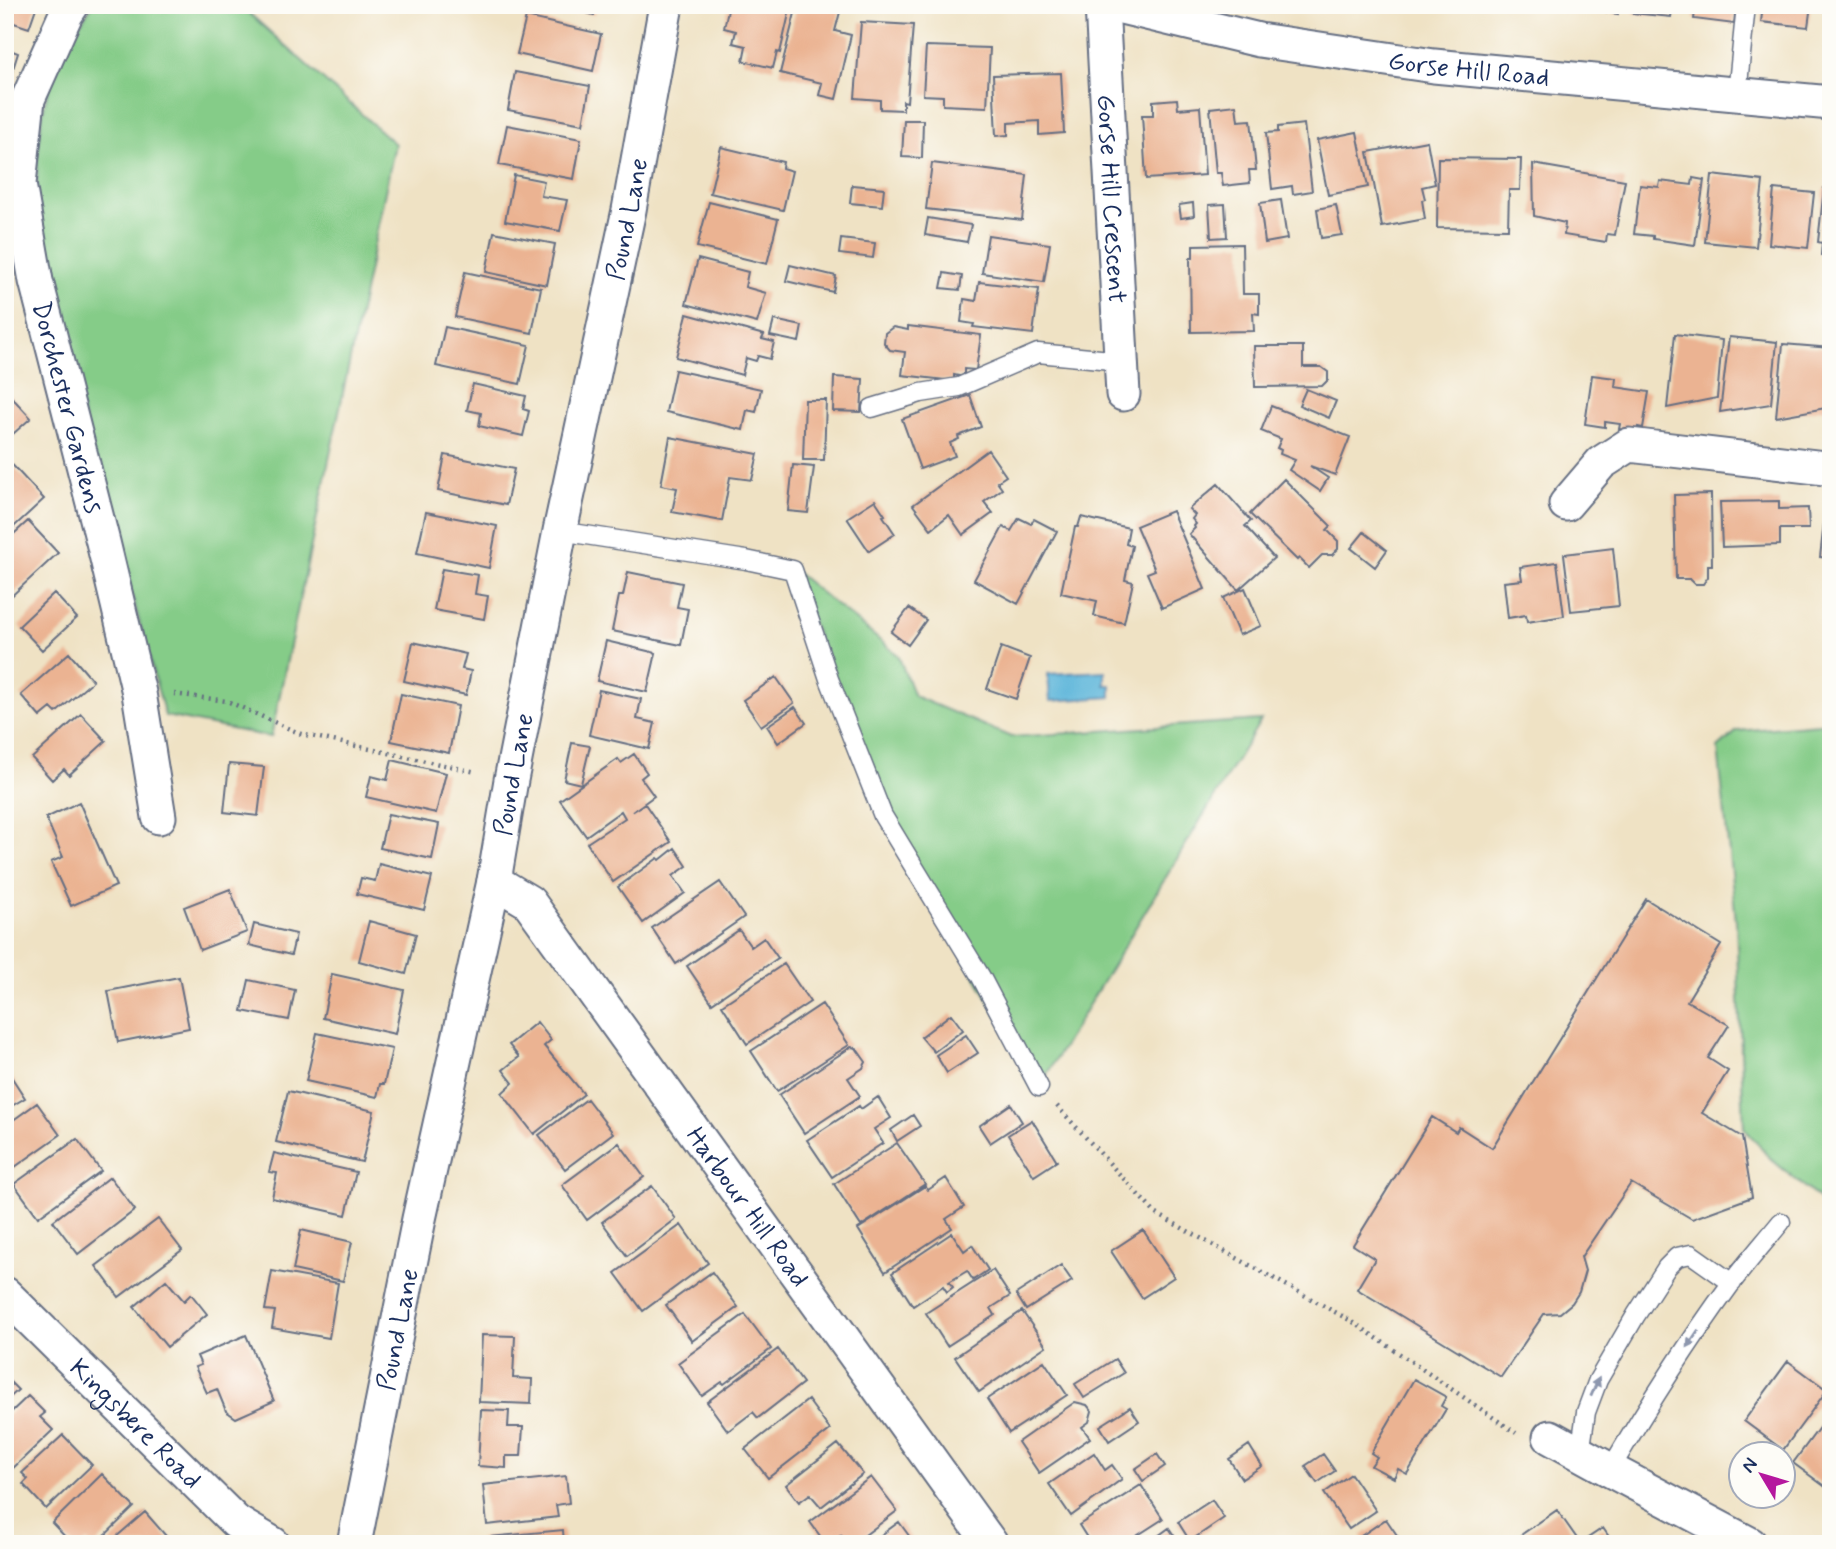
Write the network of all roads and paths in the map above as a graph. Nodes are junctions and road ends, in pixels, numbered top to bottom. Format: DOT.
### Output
graph roads {
  1 [pos="72,5"];
  2 [pos="666,5"];
  3 [pos="1102,5"];
  4 [pos="1113,5"];
  5 [pos="1746,5"];
  6 [pos="1737,94"];
  7 [pos="1831,103"];
  8 [pos="1121,361"];
  9 [pos="1123,394"];
  10 [pos="872,408"];
  11 [pos="1831,467"];
  12 [pos="1566,504"];
  13 [pos="559,531"];
  14 [pos="139,693"];
  15 [pos="511,780"];
  16 [pos="159,817"];
  17 [pos="494,881"];
  18 [pos="1040,1087"];
  19 [pos="1781,1222"];
  20 [pos="1732,1283"];
  21 [pos="5,1294"];
  22 [pos="1550,1437"];
  23 [pos="1580,1454"];
  24 [pos="1610,1471"];
  25 [pos="273,1544"];
  26 [pos="354,1544"];
  27 [pos="991,1544"];
  28 [pos="1750,1544"];
  1 -- 14 [label="street, Dorchester Gardens"];
  2 -- 13 [label="street, Pound Lane"];
  3 -- 8 [label="street, Gorse Hill Crescent"];
  4 -- 6 [label="street, Gorse Hill Road"];
  5 -- 6 [label="lane"];
  6 -- 7 [label="street, Gorse Hill Road"];
  8 -- 9 [label="street, Gorse Hill Crescent"];
  8 -- 10 [label="lane"];
  11 -- 12 [label="street"];
  13 -- 15 [label="street, Pound Lane"];
  13 -- 18 [label="lane"];
  14 -- 15 [label="path"];
  14 -- 16 [label="street, Dorchester Gardens"];
  15 -- 17 [label="street, Pound Lane"];
  17 -- 26 [label="street, Pound Lane"];
  17 -- 27 [label="street, Harbour Hill Road"];
  18 -- 22 [label="path"];
  19 -- 20 [label="lane"];
  23 -- 20 [label="lane, one-way"];
  20 -- 24 [label="lane, one-way"];
  21 -- 25 [label="street, Kingsbere Road"];
  22 -- 23 [label="street"];
  23 -- 24 [label="street"];
  24 -- 28 [label="street"];
}
